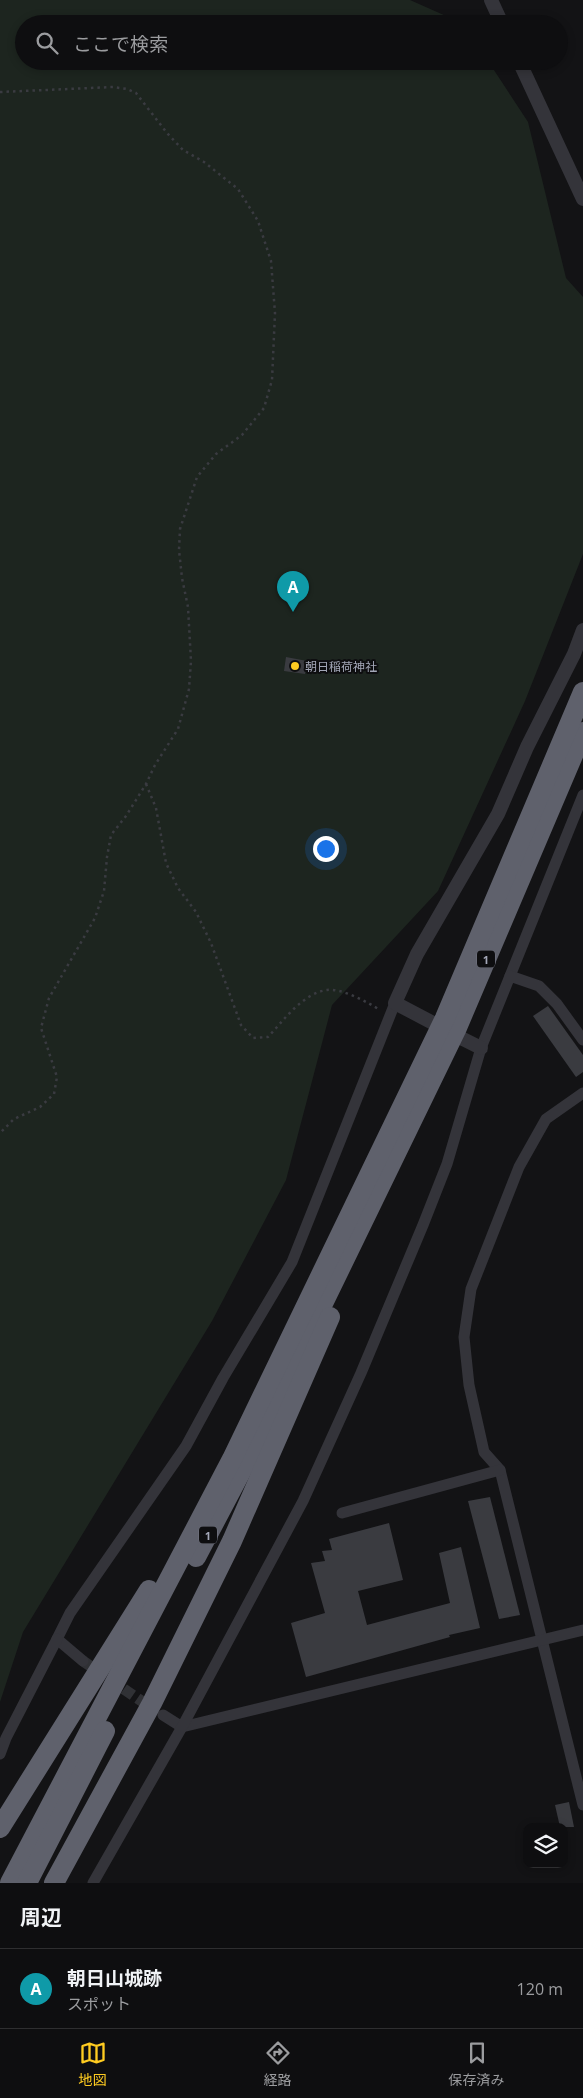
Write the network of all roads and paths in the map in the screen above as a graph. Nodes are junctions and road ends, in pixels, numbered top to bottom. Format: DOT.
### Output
graph roads {
  1 [pos="491,0"];
  2 [pos="498,15"];
  3 [pos="523,70"];
  4 [pos="0,92"];
  5 [pos="582,196"];
  6 [pos="583,630"];
  7 [pos="583,692"];
  8 [pos="583,732"];
  9 [pos="146,784"];
  10 [pos="583,795"];
  11 [pos="510,976"];
  12 [pos="393,1009"];
  13 [pos="433,1023"];
  14 [pos="581,1035"];
  15 [pos="463,1039"];
  16 [pos="482,1048"];
  17 [pos="583,1092"];
  18 [pos="0,1133"];
  19 [pos="381,1182"];
  20 [pos="241,1439"];
  21 [pos="500,1470"];
  22 [pos="342,1513"];
  23 [pos="583,1630"];
  24 [pos="57,1639"];
  25 [pos="542,1640"];
  26 [pos="83,1661"];
  27 [pos="163,1715"];
  28 [pos="182,1727"];
  29 [pos="0,1754"];
  30 [pos="583,1805"];
  31 [pos="0,1828"];
  32 [pos="10,1883"];
  33 [pos="27,1883"];
  34 [pos="54,1883"];
  35 [pos="93,1883"];
  1 -- 2 [label="street"];
  3 -- 5 [label="street"];
  4 -- 9 [label="path"];
  6 -- 12 [label="street"];
  7 -- 20 [label="highway"];
  8 -- 19 [label="highway, 1"];
  9 -- 12 [label="path"];
  9 -- 18 [label="path"];
  10 -- 11 [label="street"];
  11 -- 14 [label="street"];
  11 -- 16 [label="street"];
  12 -- 13 [label="street"];
  12 -- 24 [label="street"];
  15 -- 16 [label="street"];
  16 -- 28 [label="street"];
  17 -- 21 [label="street"];
  19 -- 33 [label="highway, 1"];
  19 -- 34 [label="highway"];
  20 -- 31 [label="highway"];
  20 -- 32 [label="highway"];
  21 -- 22 [label="street"];
  21 -- 25 [label="street"];
  23 -- 25 [label="street"];
  24 -- 26 [label="street"];
  24 -- 29 [label="street"];
  25 -- 28 [label="street"];
  25 -- 30 [label="street"];
  27 -- 28 [label="street"];
  28 -- 35 [label="street"];
}
